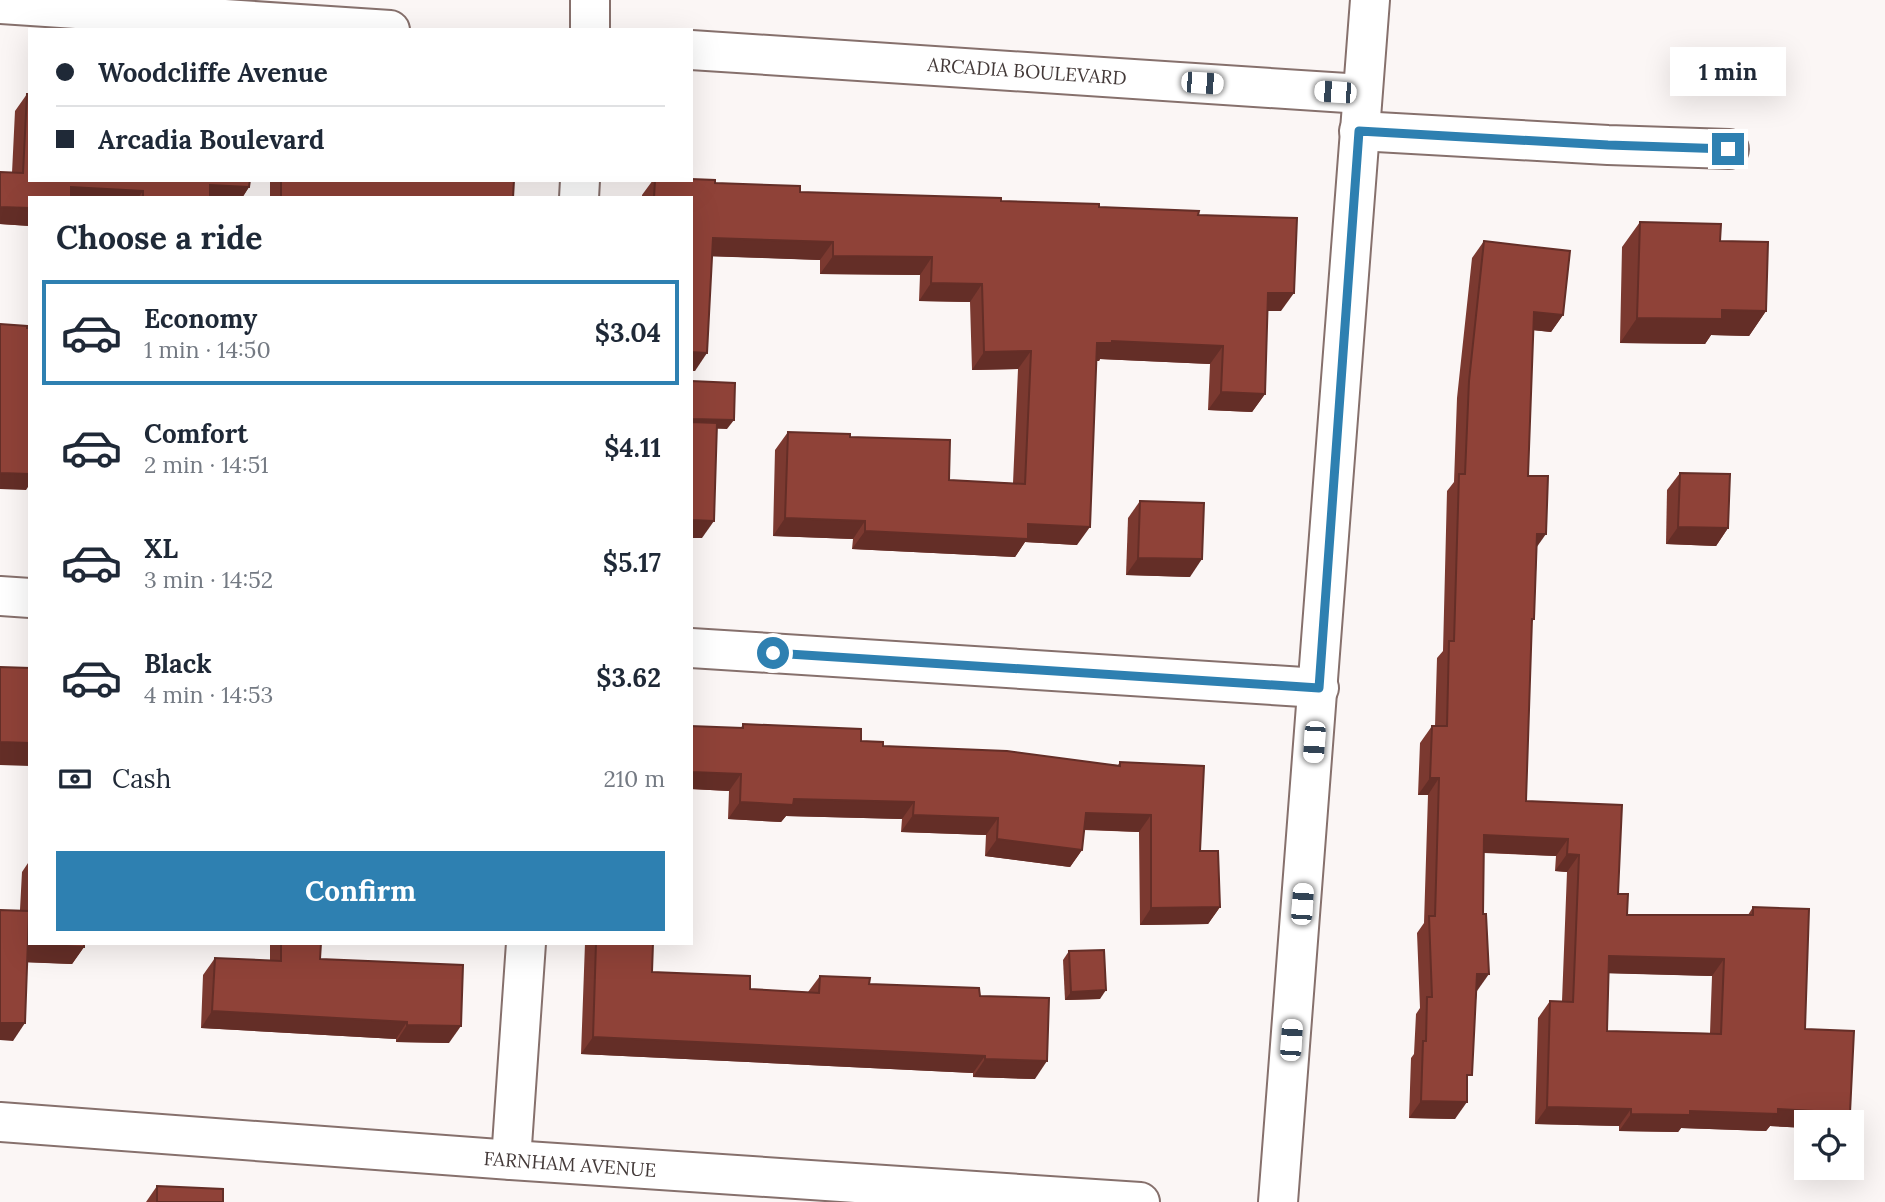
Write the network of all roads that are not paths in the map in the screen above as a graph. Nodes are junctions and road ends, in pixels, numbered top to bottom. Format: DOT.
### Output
graph roads {
  1 [pos="590,0"];
  2 [pos="1370,0"];
  3 [pos="0,4"];
  4 [pos="360,28"];
  5 [pos="590,28"];
  6 [pos="693,50"];
  7 [pos="1361,113"];
  8 [pos="1728,149"];
  9 [pos="0,596"];
  10 [pos="28,598"];
  11 [pos="693,648"];
  12 [pos="1319,688"];
  13 [pos="526,945"];
  14 [pos="0,1122"];
  15 [pos="511,1160"];
  16 [pos="1140,1202"];
  17 [pos="1278,1202"];
  1 -- 5 [label="street"];
  2 -- 7 [label="street"];
  3 -- 4 [label="street"];
  6 -- 7 [label="street, ARCADIA BOULEVARD"];
  7 -- 8 [label="street, ARCADIA BOULEVARD"];
  7 -- 12 [label="street"];
  9 -- 10 [label="street"];
  11 -- 12 [label="street"];
  12 -- 17 [label="street"];
  13 -- 15 [label="street"];
  14 -- 15 [label="street, FARNHAM AVENUE"];
  15 -- 16 [label="street, FARNHAM AVENUE"];
}
